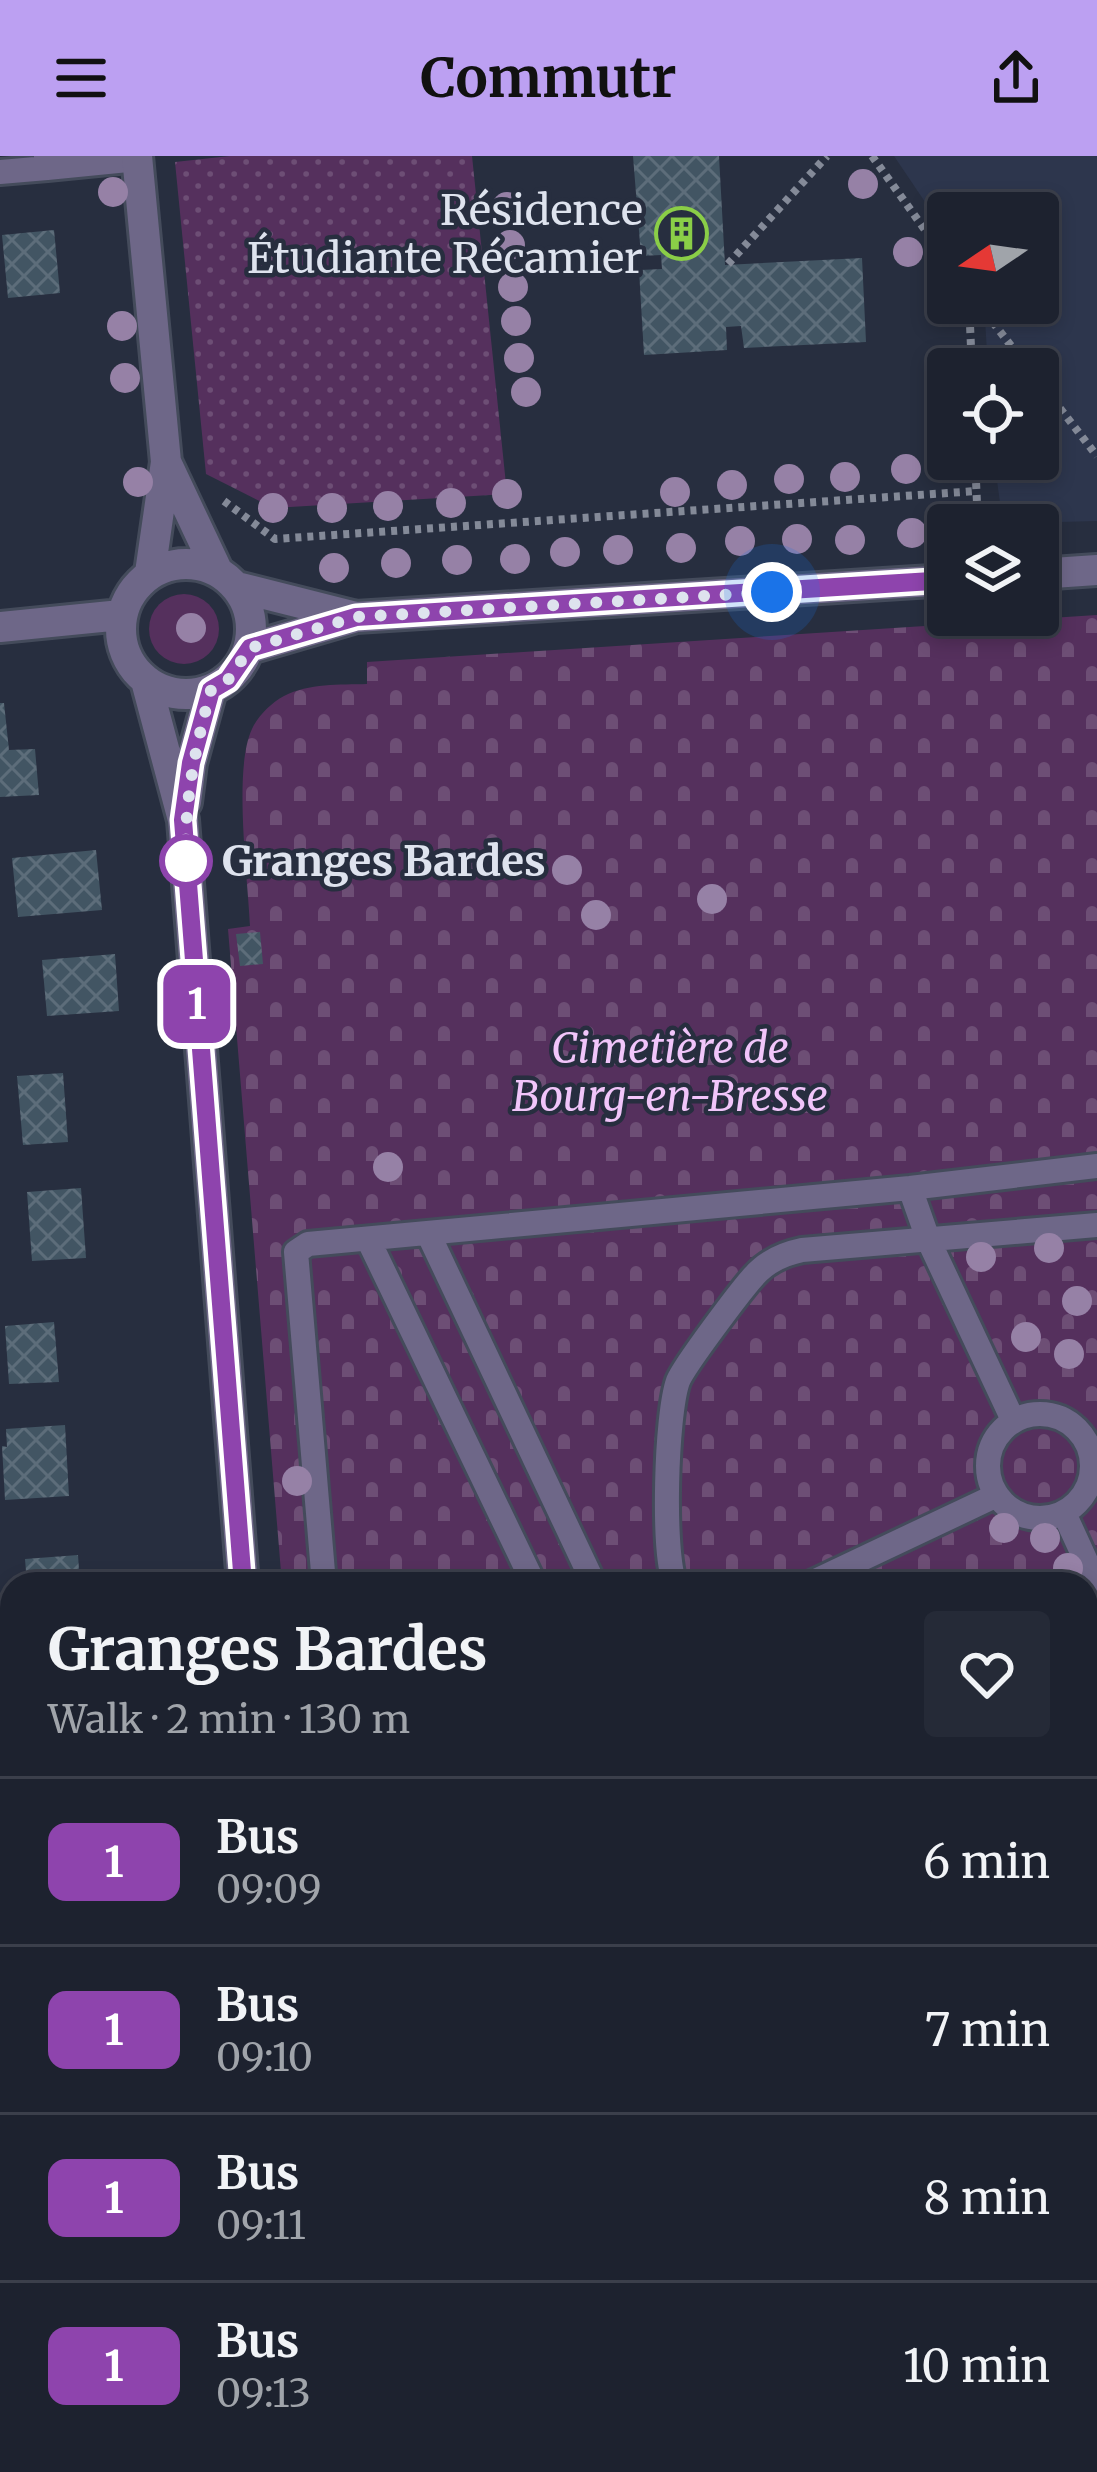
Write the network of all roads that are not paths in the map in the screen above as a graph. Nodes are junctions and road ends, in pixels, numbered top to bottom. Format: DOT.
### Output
graph roads {
  1 [pos="137,158"];
  2 [pos="47,162"];
  3 [pos="0,172"];
  4 [pos="166,462"];
  5 [pos="1097,570"];
  6 [pos="150,573"];
  7 [pos="1059,573"];
  8 [pos="227,578"];
  9 [pos="927,581"];
  10 [pos="122,615"];
  11 [pos="356,617"];
  12 [pos="0,627"];
  13 [pos="250,648"];
  14 [pos="146,681"];
  15 [pos="211,690"];
  16 [pos="183,820"];
  17 [pos="1097,1166"];
  18 [pos="910,1188"];
  19 [pos="1097,1225"];
  20 [pos="428,1233"];
  21 [pos="368,1239"];
  22 [pos="928,1239"];
  23 [pos="1013,1420"];
  24 [pos="1094,1449"];
  25 [pos="997,1496"];
  26 [pos="1064,1513"];
  27 [pos="242,1572"];
  28 [pos="323,1572"];
  29 [pos="528,1572"];
  30 [pos="588,1572"];
  31 [pos="674,1572"];
  32 [pos="835,1572"];
  33 [pos="1091,1572"];
  1 -- 2 [label="lane"];
  1 -- 4 [label="street"];
  2 -- 3 [label="lane"];
  4 -- 6 [label="street"];
  4 -- 8 [label="street"];
  5 -- 7 [label="street"];
  6 -- 8 [label="street"];
  6 -- 10 [label="street"];
  8 -- 11 [label="street"];
  8 -- 13 [label="street"];
  9 -- 11 [label="street"];
  10 -- 12 [label="street"];
  10 -- 14 [label="street"];
  11 -- 13 [label="street"];
  13 -- 15 [label="street"];
  14 -- 15 [label="street"];
  14 -- 16 [label="street"];
  15 -- 16 [label="street"];
  16 -- 27 [label="street"];
  17 -- 18 [label="lane"];
  18 -- 20 [label="lane"];
  18 -- 22 [label="lane"];
  19 -- 22 [label="lane"];
  20 -- 21 [label="lane"];
  20 -- 30 [label="lane"];
  21 -- 28 [label="lane"];
  21 -- 29 [label="lane"];
  22 -- 23 [label="lane"];
  22 -- 31 [label="lane"];
  23 -- 24 [label="lane"];
  23 -- 25 [label="lane"];
  24 -- 26 [label="lane"];
  25 -- 26 [label="lane"];
  25 -- 32 [label="lane"];
  26 -- 33 [label="lane"];
}
